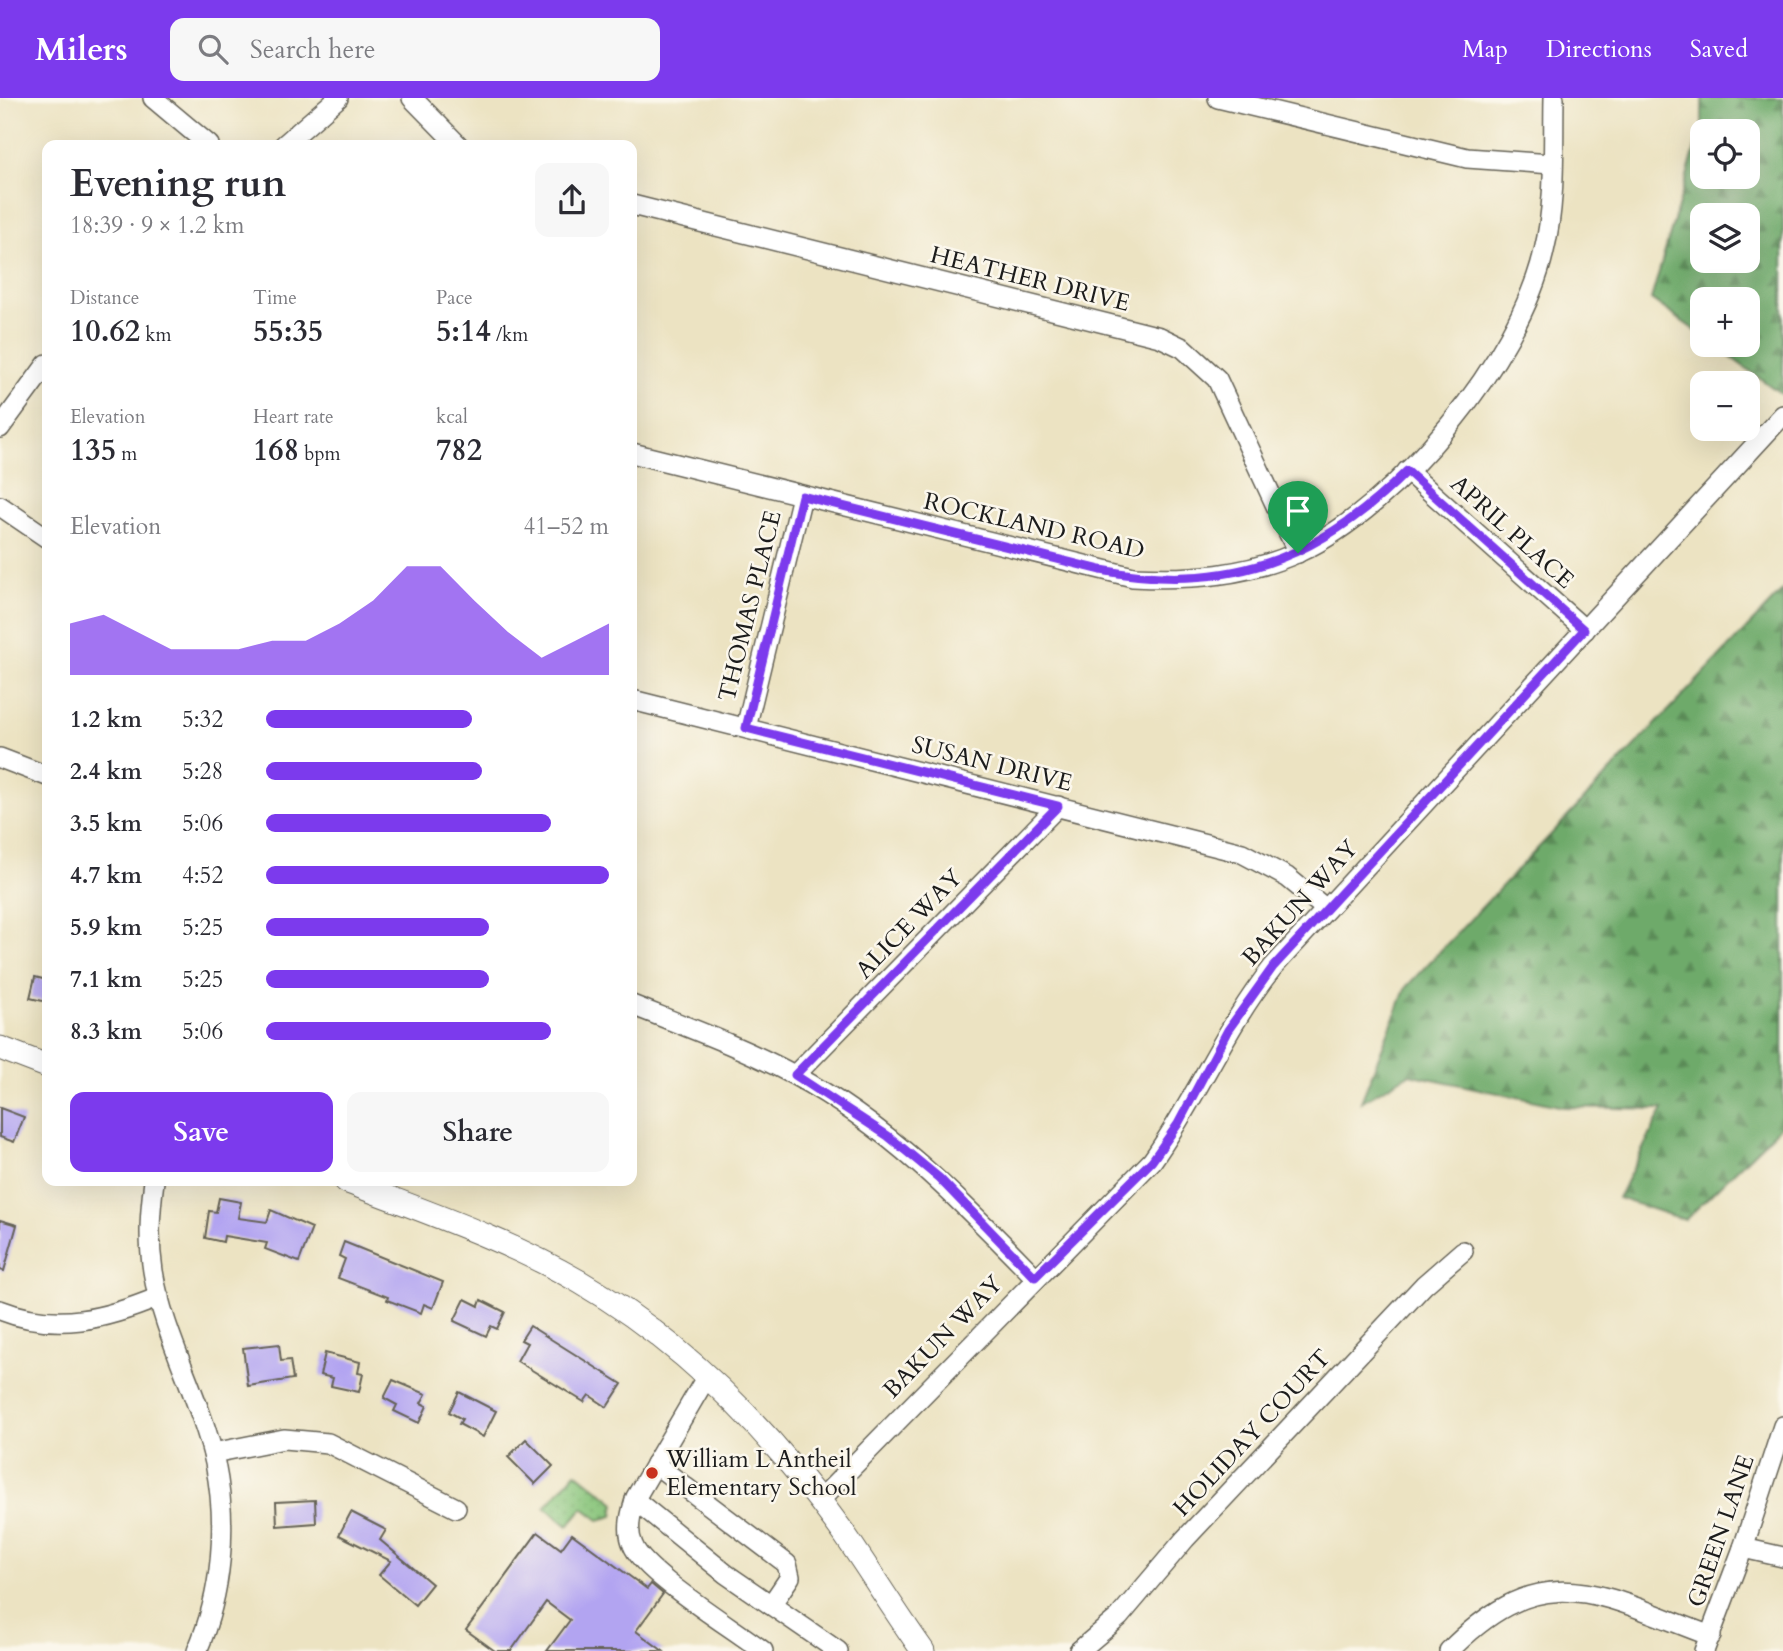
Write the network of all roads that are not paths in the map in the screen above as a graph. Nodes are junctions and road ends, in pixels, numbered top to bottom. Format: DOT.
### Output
graph roads {
  1 [pos="153,98"];
  2 [pos="338,98"];
  3 [pos="412,98"];
  4 [pos="1218,98"];
  5 [pos="1554,98"];
  6 [pos="203,140"];
  7 [pos="290,140"];
  8 [pos="453,140"];
  9 [pos="1552,164"];
  10 [pos="637,206"];
  11 [pos="42,371"];
  12 [pos="1783,415"];
  13 [pos="0,428"];
  14 [pos="637,454"];
  15 [pos="1407,471"];
  16 [pos="802,496"];
  17 [pos="0,506"];
  18 [pos="42,535"];
  19 [pos="1298,553"];
  20 [pos="1584,630"];
  21 [pos="637,700"];
  22 [pos="746,728"];
  23 [pos="0,758"];
  24 [pos="42,774"];
  25 [pos="1058,806"];
  26 [pos="1326,909"];
  27 [pos="637,1007"];
  28 [pos="0,1048"];
  29 [pos="42,1064"];
  30 [pos="795,1075"];
  31 [pos="154,1186"];
  32 [pos="359,1186"];
  33 [pos="1464,1251"];
  34 [pos="1035,1277"];
  35 [pos="159,1297"];
  36 [pos="0,1310"];
  37 [pos="707,1376"];
  38 [pos="1783,1426"];
  39 [pos="212,1453"];
  40 [pos="655,1464"];
  41 [pos="635,1500"];
  42 [pos="819,1501"];
  43 [pos="456,1508"];
  44 [pos="1743,1548"];
  45 [pos="1783,1557"];
  46 [pos="771,1605"];
  47 [pos="1707,1643"];
  48 [pos="197,1651"];
  49 [pos="763,1651"];
  50 [pos="838,1651"];
  51 [pos="923,1651"];
  52 [pos="1079,1651"];
  53 [pos="1449,1651"];
  1 -- 6 [label="street"];
  2 -- 7 [label="street"];
  3 -- 8 [label="street"];
  4 -- 9 [label="street"];
  5 -- 9 [label="street, ROCKLAND ROAD"];
  9 -- 15 [label="street, ROCKLAND ROAD"];
  10 -- 19 [label="street, HEATHER DRIVE"];
  11 -- 13 [label="street"];
  12 -- 20 [label="street, BAKUN WAY"];
  14 -- 16 [label="street, ROCKLAND ROAD"];
  15 -- 19 [label="street, ROCKLAND ROAD"];
  15 -- 20 [label="street, APRIL PLACE"];
  16 -- 19 [label="street, ROCKLAND ROAD"];
  16 -- 22 [label="street, THOMAS PLACE"];
  17 -- 18 [label="street"];
  20 -- 26 [label="street, BAKUN WAY"];
  21 -- 22 [label="street, SUSAN DRIVE"];
  22 -- 25 [label="street, SUSAN DRIVE"];
  23 -- 24 [label="street"];
  25 -- 26 [label="street, SUSAN DRIVE"];
  25 -- 30 [label="street, ALICE WAY"];
  26 -- 34 [label="street, BAKUN WAY"];
  27 -- 30 [label="street"];
  28 -- 29 [label="main road"];
  30 -- 34 [label="street"];
  31 -- 35 [label="street"];
  32 -- 37 [label="main road"];
  33 -- 52 [label="street, HOLIDAY COURT"];
  34 -- 42 [label="street, BAKUN WAY"];
  35 -- 36 [label="street"];
  35 -- 39 [label="street"];
  37 -- 40 [label="street"];
  37 -- 42 [label="main road"];
  38 -- 44 [label="street, GREEN LANE"];
  39 -- 43 [label="street"];
  39 -- 48 [label="street"];
  40 -- 41 [label="street"];
  40 -- 46 [label="street"];
  41 -- 46 [label="street"];
  41 -- 49 [label="street"];
  42 -- 51 [label="main road"];
  44 -- 45 [label="street"];
  44 -- 47 [label="street, GREEN LANE"];
  46 -- 50 [label="street"];
  47 -- 53 [label="street"];
}
